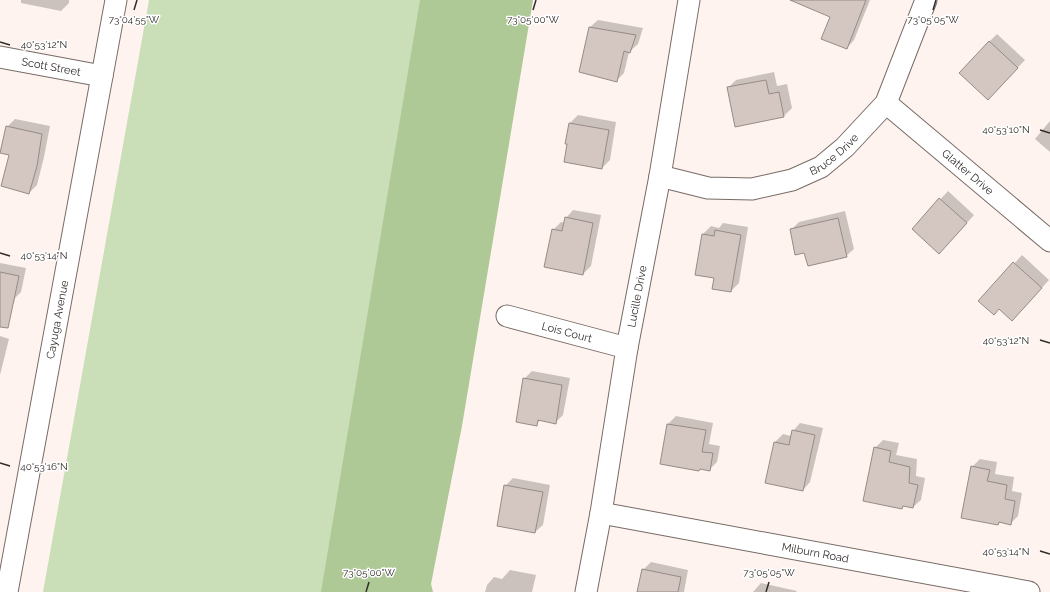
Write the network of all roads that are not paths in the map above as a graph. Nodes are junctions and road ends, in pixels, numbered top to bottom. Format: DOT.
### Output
graph roads {
  1 [pos="116,0"];
  2 [pos="689,0"];
  3 [pos="926,0"];
  4 [pos="0,57"];
  5 [pos="102,76"];
  6 [pos="886,103"];
  7 [pos="660,176"];
  8 [pos="1050,241"];
  9 [pos="507,316"];
  10 [pos="627,348"];
  11 [pos="601,513"];
  12 [pos="7,592"];
  13 [pos="586,592"];
  14 [pos="1030,592"];
  1 -- 5 [label="street, Cayuga Avenue"];
  2 -- 7 [label="street, Lucille Drive"];
  3 -- 6 [label="street, Bruce Drive"];
  4 -- 5 [label="street, Scott Street"];
  5 -- 12 [label="street, Cayuga Avenue"];
  6 -- 7 [label="street, Bruce Drive"];
  6 -- 8 [label="street, Glatter Drive"];
  7 -- 10 [label="street, Lucille Drive"];
  9 -- 10 [label="street, Lois Court"];
  10 -- 11 [label="street, Lucille Drive"];
  11 -- 13 [label="street, Lucille Drive"];
  11 -- 14 [label="street, Milburn Road"];
}
